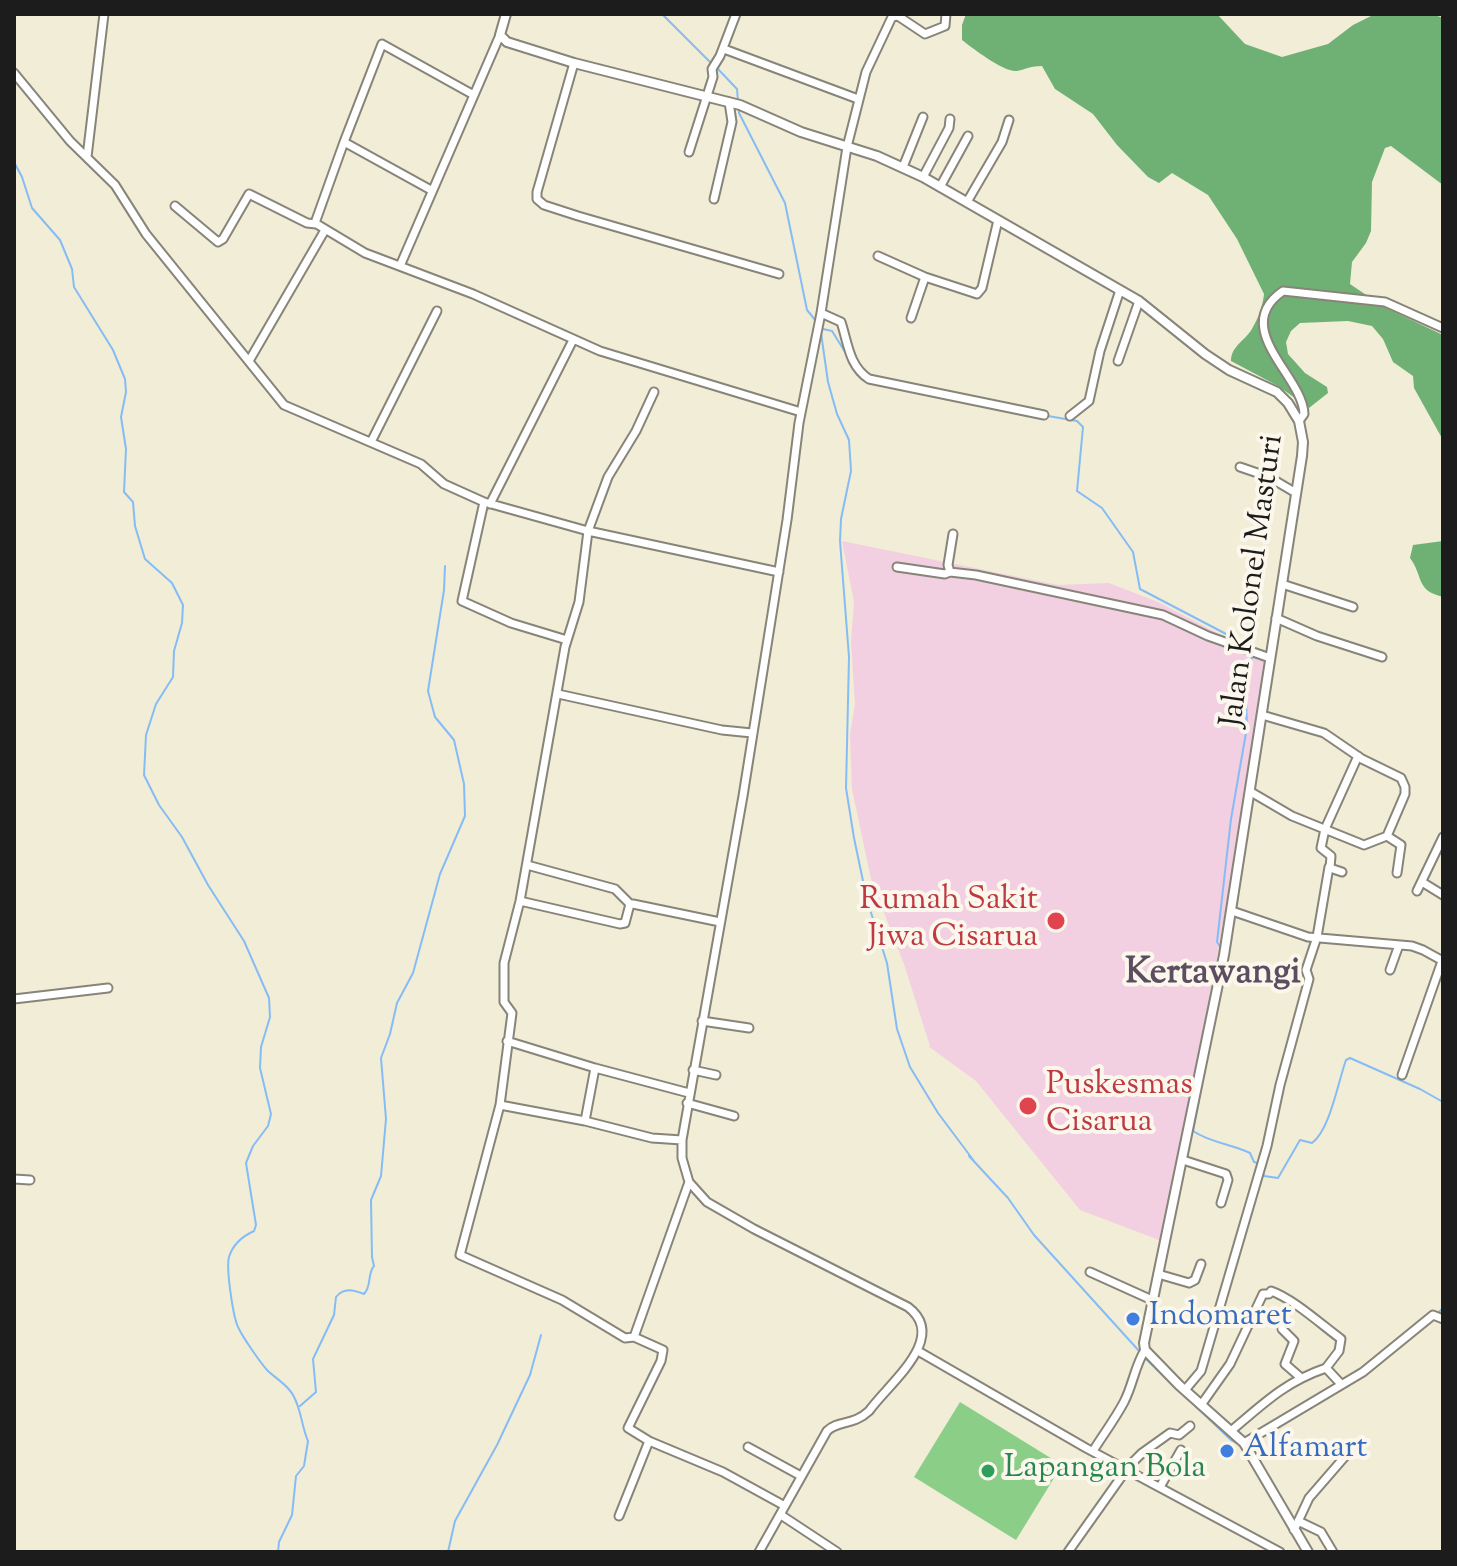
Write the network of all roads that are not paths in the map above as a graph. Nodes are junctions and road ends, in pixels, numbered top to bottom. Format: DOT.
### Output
graph roads {
  1 [pos="104,14"];
  2 [pos="506,14"];
  3 [pos="736,14"];
  4 [pos="946,14"];
  5 [pos="500,35"];
  6 [pos="724,49"];
  7 [pos="574,63"];
  8 [pos="14,73"];
  9 [pos="472,94"];
  10 [pos="706,95"];
  11 [pos="858,99"];
  12 [pos="734,104"];
  13 [pos="923,117"];
  14 [pos="950,119"];
  15 [pos="1009,120"];
  16 [pos="968,136"];
  17 [pos="344,142"];
  18 [pos="847,147"];
  19 [pos="689,152"];
  20 [pos="87,157"];
  21 [pos="903,167"];
  22 [pos="923,177"];
  23 [pos="940,187"];
  24 [pos="431,190"];
  25 [pos="714,199"];
  26 [pos="967,202"];
  27 [pos="175,206"];
  28 [pos="998,220"];
  29 [pos="316,224"];
  30 [pos="325,230"];
  31 [pos="878,256"];
  32 [pos="400,266"];
  33 [pos="779,274"];
  34 [pos="925,277"];
  35 [pos="1120,290"];
  36 [pos="1139,301"];
  37 [pos="437,311"];
  38 [pos="820,318"];
  39 [pos="911,318"];
  40 [pos="1443,328"];
  41 [pos="573,340"];
  42 [pos="249,361"];
  43 [pos="1118,361"];
  44 [pos="654,392"];
  45 [pos="801,412"];
  46 [pos="1044,415"];
  47 [pos="1070,416"];
  48 [pos="1299,421"];
  49 [pos="371,442"];
  50 [pos="1240,467"];
  51 [pos="1296,493"];
  52 [pos="487,503"];
  53 [pos="588,531"];
  54 [pos="953,534"];
  55 [pos="897,567"];
  56 [pos="779,572"];
  57 [pos="950,572"];
  58 [pos="1282,584"];
  59 [pos="1353,607"];
  60 [pos="1276,618"];
  61 [pos="567,640"];
  62 [pos="1382,657"];
  63 [pos="1270,658"];
  64 [pos="558,694"];
  65 [pos="1262,715"];
  66 [pos="752,733"];
  67 [pos="1358,756"];
  68 [pos="1251,792"];
  69 [pos="1325,829"];
  70 [pos="1387,836"];
  71 [pos="1443,837"];
  72 [pos="527,865"];
  73 [pos="1329,867"];
  74 [pos="1342,872"];
  75 [pos="1397,873"];
  76 [pos="1422,882"];
  77 [pos="1417,891"];
  78 [pos="1443,895"];
  79 [pos="520,901"];
  80 [pos="630,904"];
  81 [pos="1232,911"];
  82 [pos="720,922"];
  83 [pos="1317,937"];
  84 [pos="1399,945"];
  85 [pos="1443,961"];
  86 [pos="1390,970"];
  87 [pos="1221,972"];
  88 [pos="1251,979"];
  89 [pos="108,988"];
  90 [pos="14,999"];
  91 [pos="702,1021"];
  92 [pos="749,1028"];
  93 [pos="507,1041"];
  94 [pos="595,1068"];
  95 [pos="693,1070"];
  96 [pos="716,1075"];
  97 [pos="1402,1075"];
  98 [pos="689,1093"];
  99 [pos="687,1103"];
  100 [pos="500,1105"];
  101 [pos="734,1116"];
  102 [pos="585,1121"];
  103 [pos="682,1140"];
  104 [pos="1183,1160"];
  105 [pos="14,1179"];
  106 [pos="30,1180"];
  107 [pos="689,1182"];
  108 [pos="1221,1203"];
  109 [pos="1201,1264"];
  110 [pos="1090,1272"];
  111 [pos="1158,1274"];
  112 [pos="1152,1300"];
  113 [pos="1443,1319"];
  114 [pos="1282,1329"];
  115 [pos="634,1337"];
  116 [pos="918,1351"];
  117 [pos="1143,1353"];
  118 [pos="1326,1368"];
  119 [pos="1300,1377"];
  120 [pos="1341,1384"];
  121 [pos="1185,1390"];
  122 [pos="1201,1405"];
  123 [pos="1190,1426"];
  124 [pos="1231,1431"];
  125 [pos="649,1441"];
  126 [pos="1244,1443"];
  127 [pos="748,1447"];
  128 [pos="1181,1450"];
  129 [pos="1093,1451"];
  130 [pos="1348,1453"];
  131 [pos="1127,1469"];
  132 [pos="801,1476"];
  133 [pos="1160,1487"];
  134 [pos="785,1506"];
  135 [pos="781,1515"];
  136 [pos="619,1516"];
  137 [pos="1296,1526"];
  138 [pos="759,1552"];
  139 [pos="837,1552"];
  140 [pos="1068,1552"];
  141 [pos="1280,1552"];
  142 [pos="1308,1552"];
  143 [pos="1333,1552"];
  1 -- 20 [label="street"];
  2 -- 5 [label="main road"];
  3 -- 6 [label="street"];
  4 -- 11 [label="street"];
  5 -- 7 [label="main road, Jalan Kolonel Masturi"];
  5 -- 9 [label="street"];
  6 -- 10 [label="street"];
  6 -- 11 [label="street"];
  7 -- 10 [label="main road, Jalan Kolonel Masturi"];
  7 -- 33 [label="street"];
  8 -- 20 [label="street"];
  9 -- 17 [label="street"];
  9 -- 24 [label="street"];
  10 -- 12 [label="main road, Jalan Kolonel Masturi"];
  10 -- 19 [label="street"];
  11 -- 18 [label="street"];
  12 -- 18 [label="main road, Jalan Kolonel Masturi"];
  12 -- 25 [label="street"];
  13 -- 21 [label="street"];
  14 -- 22 [label="street"];
  15 -- 26 [label="street"];
  16 -- 23 [label="street"];
  17 -- 24 [label="street"];
  17 -- 29 [label="street"];
  18 -- 21 [label="main road, Jalan Kolonel Masturi"];
  18 -- 38 [label="street"];
  20 -- 42 [label="street"];
  21 -- 22 [label="main road, Jalan Kolonel Masturi"];
  22 -- 23 [label="main road, Jalan Kolonel Masturi"];
  23 -- 26 [label="main road, Jalan Kolonel Masturi"];
  24 -- 32 [label="street"];
  26 -- 28 [label="main road, Jalan Kolonel Masturi"];
  27 -- 29 [label="street"];
  28 -- 34 [label="street"];
  28 -- 35 [label="main road, Jalan Kolonel Masturi"];
  29 -- 30 [label="street"];
  30 -- 32 [label="street"];
  30 -- 42 [label="street"];
  31 -- 34 [label="street"];
  32 -- 41 [label="street"];
  34 -- 39 [label="street"];
  35 -- 36 [label="main road, Jalan Kolonel Masturi"];
  35 -- 47 [label="street"];
  36 -- 43 [label="street"];
  36 -- 48 [label="main road, Jalan Kolonel Masturi"];
  37 -- 49 [label="street"];
  38 -- 45 [label="street"];
  38 -- 46 [label="street"];
  40 -- 48 [label="street"];
  41 -- 45 [label="street"];
  41 -- 52 [label="street"];
  42 -- 49 [label="street"];
  44 -- 53 [label="street"];
  45 -- 56 [label="street"];
  48 -- 51 [label="main road, Jalan Kolonel Masturi"];
  49 -- 52 [label="street"];
  50 -- 51 [label="street"];
  51 -- 58 [label="main road, Jalan Kolonel Masturi"];
  52 -- 53 [label="street"];
  52 -- 61 [label="street"];
  53 -- 56 [label="street"];
  53 -- 61 [label="street"];
  54 -- 57 [label="street"];
  55 -- 57 [label="street"];
  56 -- 66 [label="street"];
  57 -- 63 [label="street"];
  58 -- 59 [label="street"];
  58 -- 60 [label="main road, Jalan Kolonel Masturi"];
  60 -- 62 [label="street"];
  60 -- 63 [label="main road, Jalan Kolonel Masturi"];
  61 -- 64 [label="street"];
  63 -- 65 [label="main road, Jalan Kolonel Masturi"];
  64 -- 66 [label="street"];
  64 -- 72 [label="street"];
  65 -- 67 [label="street"];
  65 -- 68 [label="main road, Jalan Kolonel Masturi"];
  66 -- 82 [label="street"];
  67 -- 69 [label="street"];
  67 -- 70 [label="street"];
  68 -- 69 [label="street"];
  68 -- 81 [label="main road, Jalan Kolonel Masturi"];
  69 -- 70 [label="street"];
  69 -- 73 [label="street"];
  70 -- 75 [label="street"];
  71 -- 76 [label="street"];
  72 -- 79 [label="street"];
  72 -- 80 [label="street"];
  73 -- 74 [label="street"];
  73 -- 83 [label="street"];
  76 -- 77 [label="street"];
  76 -- 78 [label="street"];
  79 -- 80 [label="street"];
  79 -- 93 [label="street"];
  80 -- 82 [label="street"];
  81 -- 83 [label="street"];
  81 -- 87 [label="main road, Jalan Kolonel Masturi"];
  82 -- 91 [label="street"];
  83 -- 84 [label="street"];
  83 -- 121 [label="street"];
  84 -- 85 [label="street"];
  84 -- 86 [label="street"];
  85 -- 97 [label="street"];
  87 -- 88 [label="street"];
  87 -- 104 [label="main road, Jalan Kolonel Masturi"];
  89 -- 90 [label="street"];
  91 -- 92 [label="street"];
  91 -- 95 [label="street"];
  93 -- 94 [label="street"];
  93 -- 100 [label="street"];
  94 -- 98 [label="street"];
  94 -- 102 [label="street"];
  95 -- 96 [label="street"];
  95 -- 98 [label="street"];
  98 -- 99 [label="street"];
  99 -- 101 [label="street"];
  99 -- 103 [label="street"];
  100 -- 102 [label="street"];
  100 -- 115 [label="street"];
  102 -- 103 [label="street"];
  103 -- 107 [label="street"];
  104 -- 108 [label="street"];
  104 -- 111 [label="main road, Jalan Kolonel Masturi"];
  105 -- 106 [label="street"];
  107 -- 115 [label="street"];
  107 -- 116 [label="street"];
  109 -- 111 [label="street"];
  110 -- 112 [label="street"];
  111 -- 112 [label="main road, Jalan Kolonel Masturi"];
  112 -- 117 [label="main road, Jalan Kolonel Masturi"];
  113 -- 120 [label="street"];
  114 -- 119 [label="street"];
  115 -- 125 [label="street"];
  116 -- 129 [label="street"];
  116 -- 132 [label="street"];
  117 -- 121 [label="main road"];
  117 -- 129 [label="street"];
  118 -- 119 [label="street"];
  118 -- 120 [label="street"];
  118 -- 122 [label="street"];
  119 -- 124 [label="street"];
  120 -- 126 [label="street"];
  121 -- 122 [label="main road"];
  122 -- 124 [label="main road"];
  123 -- 131 [label="street"];
  124 -- 126 [label="main road"];
  125 -- 134 [label="street"];
  125 -- 136 [label="street"];
  126 -- 137 [label="main road"];
  127 -- 132 [label="street"];
  128 -- 133 [label="street"];
  129 -- 131 [label="street"];
  130 -- 137 [label="street"];
  131 -- 133 [label="street"];
  131 -- 140 [label="street"];
  132 -- 134 [label="street"];
  133 -- 141 [label="street"];
  134 -- 135 [label="street"];
  135 -- 138 [label="street"];
  135 -- 139 [label="street"];
  137 -- 142 [label="main road"];
  137 -- 143 [label="street"];
}
